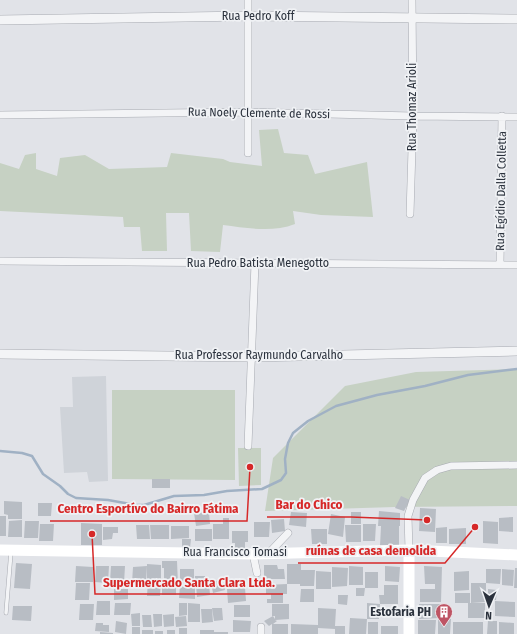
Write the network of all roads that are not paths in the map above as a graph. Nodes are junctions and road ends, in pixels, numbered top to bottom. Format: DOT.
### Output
graph roads {
  1 [pos="248,0"];
  2 [pos="412,0"];
  3 [pos="247,16"];
  4 [pos="412,18"];
  5 [pos="517,19"];
  6 [pos="0,20"];
  7 [pos="247,112"];
  8 [pos="0,114"];
  9 [pos="413,116"];
  10 [pos="502,116"];
  11 [pos="517,116"];
  12 [pos="248,153"];
  13 [pos="410,214"];
  14 [pos="0,262"];
  15 [pos="255,263"];
  16 [pos="500,265"];
  17 [pos="517,265"];
  18 [pos="517,350"];
  19 [pos="0,354"];
  20 [pos="251,357"];
  21 [pos="248,446"];
  22 [pos="517,464"];
  23 [pos="288,533"];
  24 [pos="0,550"];
  25 [pos="12,550"];
  26 [pos="409,550"];
  27 [pos="253,554"];
  28 [pos="268,554"];
  29 [pos="517,555"];
  30 [pos="257,573"];
  31 [pos="6,613"];
  32 [pos="409,634"];
  1 -- 3 [label="street"];
  2 -- 4 [label="street, Rua Thomaz Arioli"];
  3 -- 4 [label="street, Rua Pedro Koff"];
  3 -- 6 [label="street, Rua Pedro Koff"];
  3 -- 7 [label="street"];
  4 -- 5 [label="street, Rua Pedro Koff"];
  4 -- 9 [label="street, Rua Thomaz Arioli"];
  7 -- 8 [label="street, Rua Noely Clemente de Rossi"];
  7 -- 9 [label="street, Rua Noely Clemente de Rossi"];
  7 -- 12 [label="street"];
  9 -- 10 [label="street, Rua Noely Clemente de Rossi"];
  9 -- 13 [label="street, Rua Thomaz Arioli"];
  10 -- 11 [label="street, Rua Noely Clemente de Rossi"];
  10 -- 16 [label="street, Rua Egídio Dalla Colletta"];
  14 -- 15 [label="street, Rua Pedro Batista Menegotto"];
  15 -- 16 [label="street, Rua Pedro Batista Menegotto"];
  15 -- 20 [label="street"];
  16 -- 17 [label="street, Rua Pedro Batista Menegotto"];
  18 -- 20 [label="street, Rua Professor Raymundo Carvalho"];
  19 -- 20 [label="street, Rua Professor Raymundo Carvalho"];
  20 -- 21 [label="street"];
  22 -- 26 [label="street"];
  23 -- 28 [label="street"];
  24 -- 25 [label="main road, Rua Francisco Tomasi"];
  25 -- 27 [label="main road, Rua Francisco Tomasi"];
  25 -- 31 [label="lane"];
  26 -- 28 [label="main road, Rua Francisco Tomasi"];
  26 -- 29 [label="main road, Rua Francisco Tomasi"];
  26 -- 32 [label="main road"];
  27 -- 28 [label="main road, Rua Francisco Tomasi"];
  27 -- 30 [label="street"];
}
